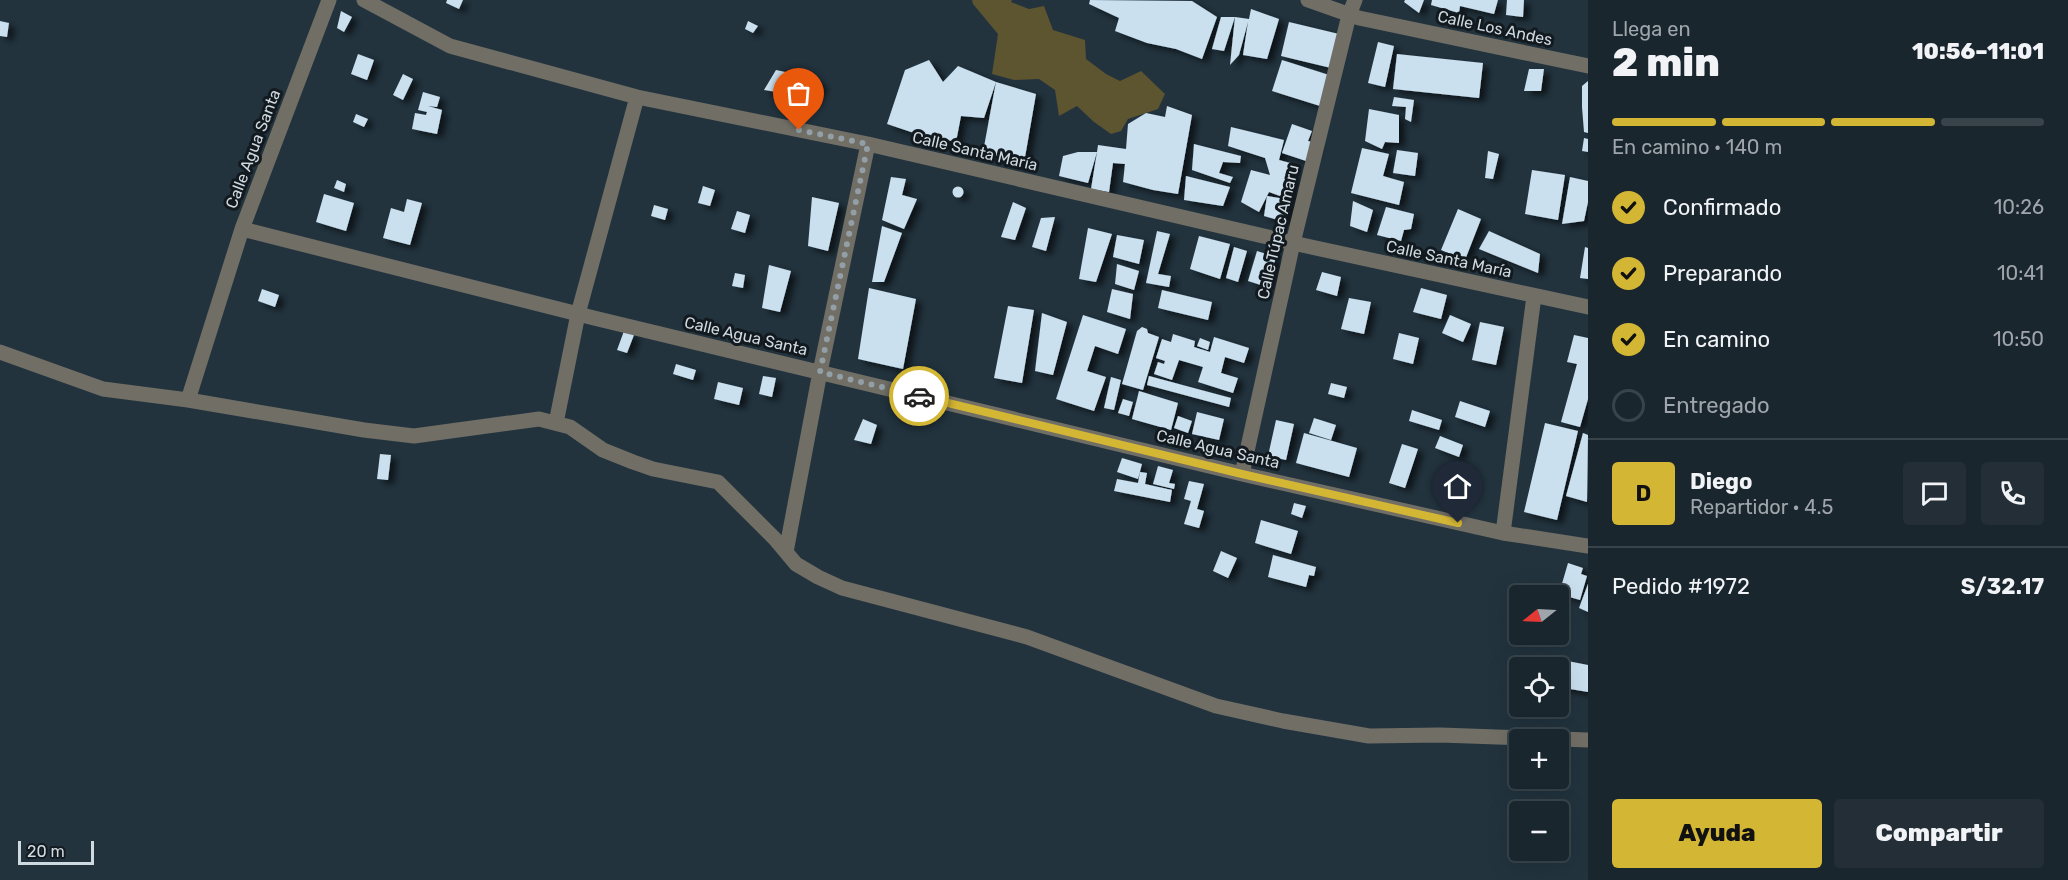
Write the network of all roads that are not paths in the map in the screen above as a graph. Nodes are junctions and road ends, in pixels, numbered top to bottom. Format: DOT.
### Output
graph roads {
  1 [pos="329,0"];
  2 [pos="364,0"];
  3 [pos="1308,0"];
  4 [pos="1355,0"];
  5 [pos="1354,17"];
  6 [pos="1588,66"];
  7 [pos="637,96"];
  8 [pos="868,144"];
  9 [pos="242,229"];
  10 [pos="1293,243"];
  11 [pos="1534,296"];
  12 [pos="1588,308"];
  13 [pos="578,314"];
  14 [pos="0,352"];
  15 [pos="820,372"];
  16 [pos="188,400"];
  17 [pos="556,423"];
  18 [pos="1242,474"];
  19 [pos="1503,533"];
  20 [pos="1588,546"];
  21 [pos="786,552"];
  22 [pos="1588,740"];
  1 -- 9 [label="street, Calle Agua Santa"];
  2 -- 7 [label="street, Calle Santa María"];
  3 -- 5 [label="street, Calle Los Andes"];
  4 -- 5 [label="street, Calle Túpac Amaru"];
  5 -- 6 [label="street, Calle Los Andes"];
  5 -- 10 [label="street, Calle Túpac Amaru"];
  7 -- 8 [label="street, Calle Santa María"];
  7 -- 13 [label="street"];
  8 -- 10 [label="street, Calle Santa María"];
  8 -- 15 [label="street"];
  9 -- 13 [label="street, Calle Agua Santa"];
  9 -- 16 [label="street"];
  10 -- 11 [label="street, Calle Santa María"];
  10 -- 18 [label="street, Calle Túpac Amaru"];
  11 -- 12 [label="street, Calle Santa María"];
  11 -- 19 [label="street"];
  13 -- 15 [label="street, Calle Agua Santa"];
  13 -- 17 [label="street"];
  14 -- 16 [label="street"];
  15 -- 18 [label="street, Calle Agua Santa"];
  15 -- 21 [label="street"];
  16 -- 17 [label="street"];
  17 -- 21 [label="street"];
  18 -- 19 [label="street, Calle Agua Santa"];
  19 -- 20 [label="street, Calle Agua Santa"];
  21 -- 22 [label="street"];
}
